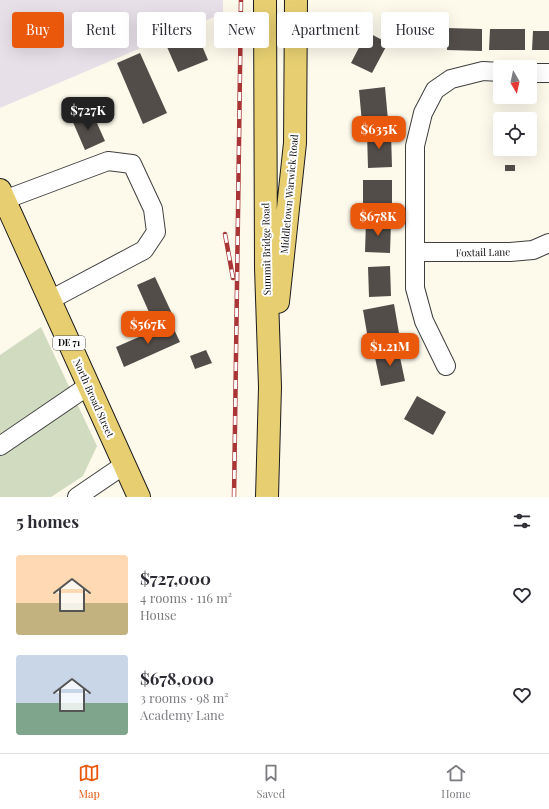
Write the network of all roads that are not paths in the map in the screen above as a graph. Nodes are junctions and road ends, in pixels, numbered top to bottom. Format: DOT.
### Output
graph roads {
  1 [pos="266,0"];
  2 [pos="299,6"];
  3 [pos="493,72"];
  4 [pos="537,73"];
  5 [pos="549,73"];
  6 [pos="2,195"];
  7 [pos="549,243"];
  8 [pos="416,252"];
  9 [pos="50,300"];
  10 [pos="446,366"];
  11 [pos="88,386"];
  12 [pos="270,387"];
  13 [pos="0,446"];
  14 [pos="124,465"];
  15 [pos="77,497"];
  16 [pos="139,497"];
  17 [pos="267,497"];
  1 -- 12 [label="main road, Summit Bridge Road"];
  2 -- 12 [label="main road, Middletown Warwick Road"];
  3 -- 8 [label="street"];
  4 -- 5 [label="street"];
  6 -- 9 [label="main road, North Broad Street / DE 71"];
  6 -- 9 [label="street"];
  7 -- 8 [label="street, Foxtail Lane"];
  8 -- 10 [label="street"];
  9 -- 11 [label="main road, North Broad Street / DE 71"];
  11 -- 13 [label="street"];
  11 -- 14 [label="main road, North Broad Street / DE 71"];
  12 -- 17 [label="main road, Summit Bridge Road"];
  14 -- 15 [label="street"];
  14 -- 16 [label="main road, North Broad Street / DE 71"];
}
